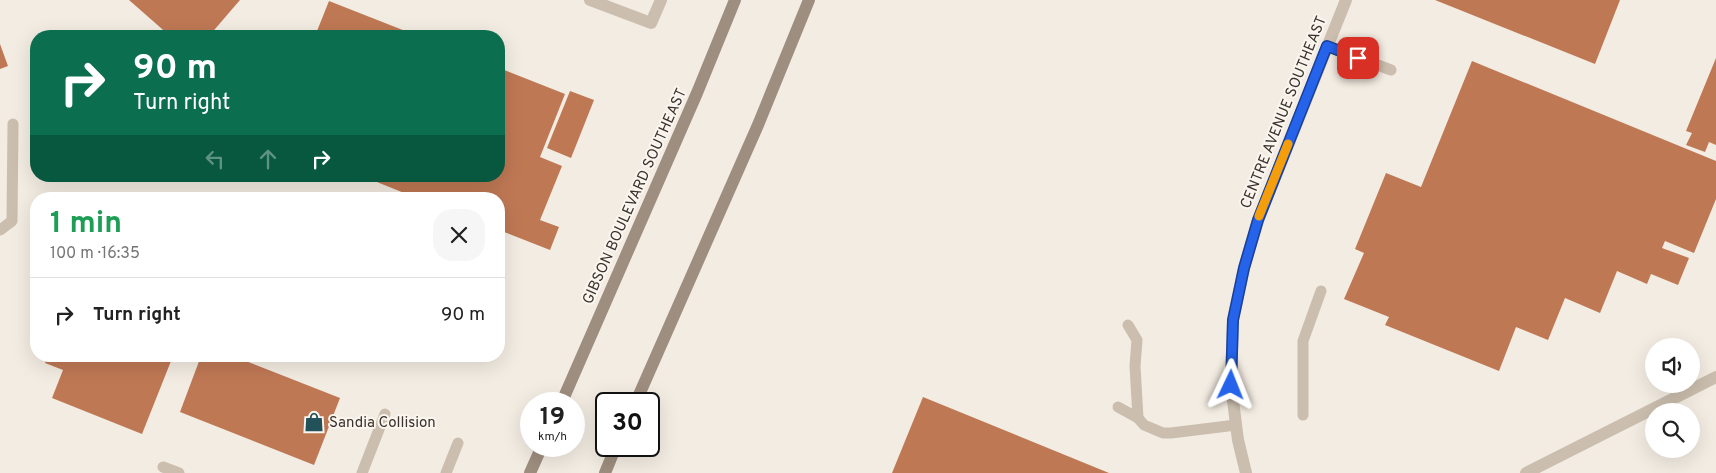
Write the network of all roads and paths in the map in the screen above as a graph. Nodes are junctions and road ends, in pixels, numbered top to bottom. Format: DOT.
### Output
graph roads {
  1 [pos="590,0"];
  2 [pos="661,0"];
  3 [pos="735,0"];
  4 [pos="809,0"];
  5 [pos="1346,0"];
  6 [pos="1327,46"];
  7 [pos="1391,70"];
  8 [pos="13,124"];
  9 [pos="0,230"];
  10 [pos="1321,291"];
  11 [pos="1128,325"];
  12 [pos="1716,377"];
  13 [pos="566,392"];
  14 [pos="640,392"];
  15 [pos="1118,407"];
  16 [pos="385,414"];
  17 [pos="1303,415"];
  18 [pos="1138,418"];
  19 [pos="1236,425"];
  20 [pos="458,443"];
  21 [pos="537,457"];
  22 [pos="612,457"];
  23 [pos="163,467"];
  24 [pos="178,473"];
  25 [pos="362,473"];
  26 [pos="446,473"];
  27 [pos="530,473"];
  28 [pos="605,473"];
  29 [pos="1246,473"];
  30 [pos="1526,473"];
  1 -- 2 [label="street"];
  3 -- 13 [label="main road, GIBSON BOULEVARD SOUTHEAST"];
  4 -- 14 [label="main road"];
  5 -- 6 [label="street, CENTRE AVENUE SOUTHEAST"];
  6 -- 7 [label="lane"];
  6 -- 19 [label="street, CENTRE AVENUE SOUTHEAST"];
  8 -- 9 [label="lane"];
  10 -- 17 [label="lane"];
  11 -- 18 [label="lane"];
  12 -- 30 [label="street"];
  15 -- 18 [label="lane"];
  16 -- 25 [label="lane"];
  18 -- 19 [label="lane"];
  19 -- 29 [label="street, CENTRE AVENUE SOUTHEAST"];
  20 -- 26 [label="lane"];
  21 -- 27 [label="main road"];
  22 -- 28 [label="main road"];
  23 -- 24 [label="lane"];
}
